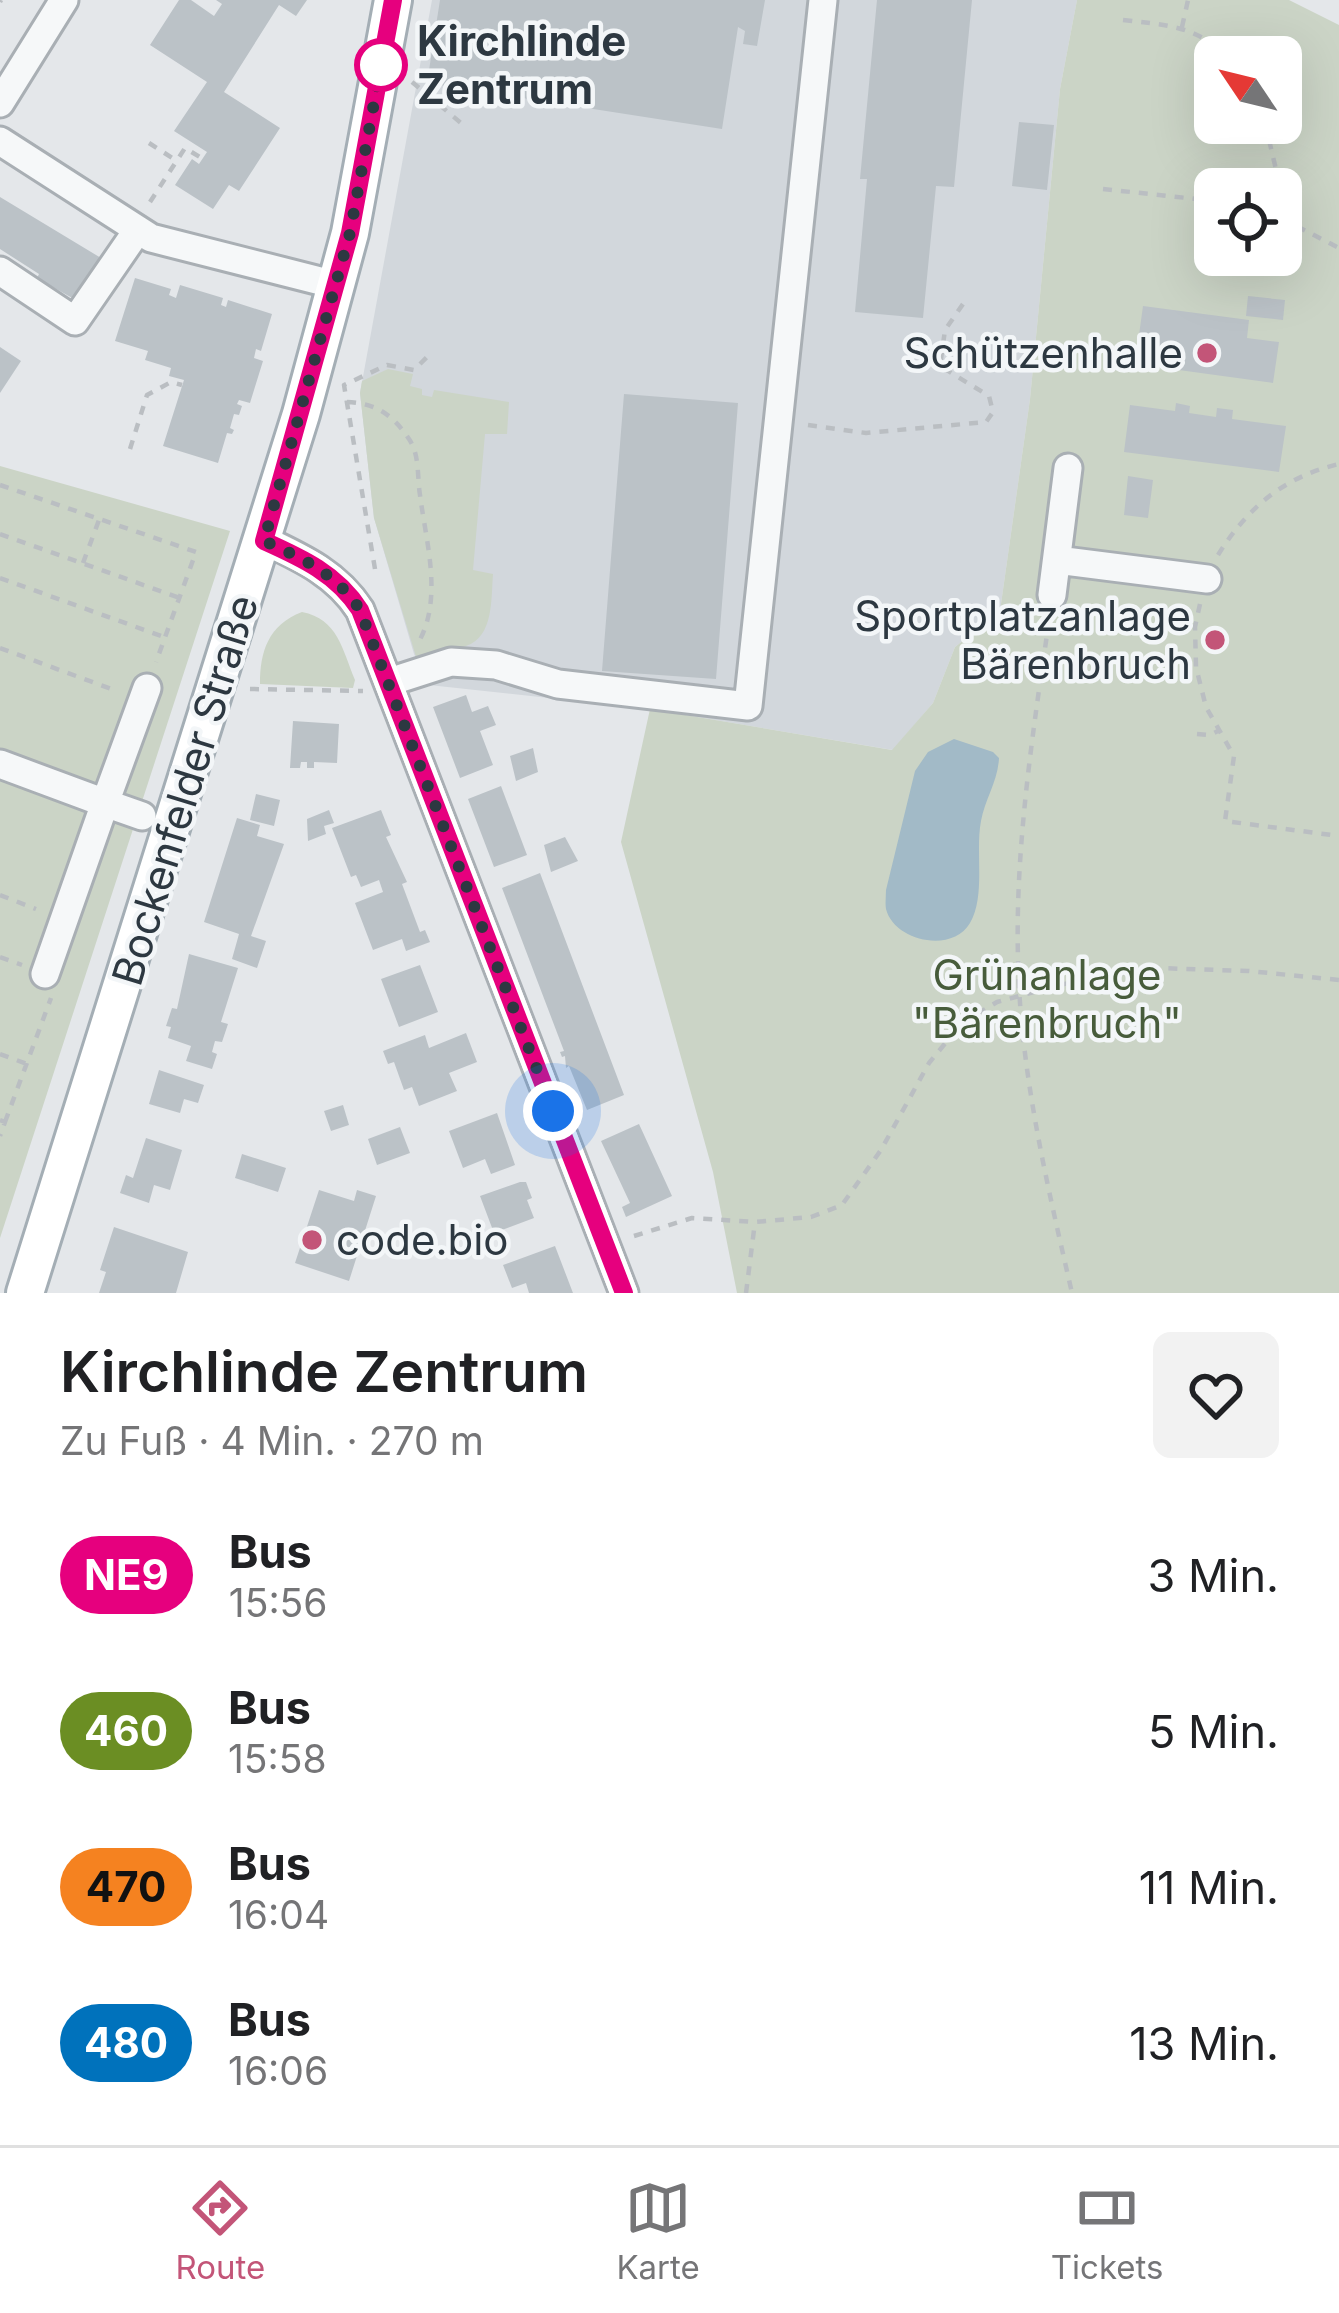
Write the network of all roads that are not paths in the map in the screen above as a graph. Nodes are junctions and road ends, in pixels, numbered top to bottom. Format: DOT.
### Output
graph roads {
  1 [pos="64,0"];
  2 [pos="393,0"];
  3 [pos="824,0"];
  4 [pos="0,103"];
  5 [pos="0,141"];
  6 [pos="142,219"];
  7 [pos="0,271"];
  8 [pos="336,285"];
  9 [pos="1068,468"];
  10 [pos="264,541"];
  11 [pos="1057,560"];
  12 [pos="1207,579"];
  13 [pos="1052,595"];
  14 [pos="376,686"];
  15 [pos="145,694"];
  16 [pos="0,764"];
  17 [pos="105,803"];
  18 [pos="142,816"];
  19 [pos="45,974"];
  20 [pos="25,1293"];
  21 [pos="624,1293"];
  1 -- 4 [label="street"];
  2 -- 8 [label="main road, Bockenfelder Straße"];
  3 -- 14 [label="street"];
  5 -- 6 [label="street"];
  6 -- 7 [label="street"];
  6 -- 8 [label="street"];
  8 -- 10 [label="main road, Bockenfelder Straße"];
  9 -- 11 [label="street"];
  10 -- 14 [label="street"];
  10 -- 20 [label="main road, Bockenfelder Straße"];
  11 -- 12 [label="street"];
  11 -- 13 [label="street"];
  14 -- 21 [label="street"];
  15 -- 17 [label="street"];
  16 -- 17 [label="street"];
  17 -- 18 [label="street"];
  17 -- 19 [label="street"];
}
